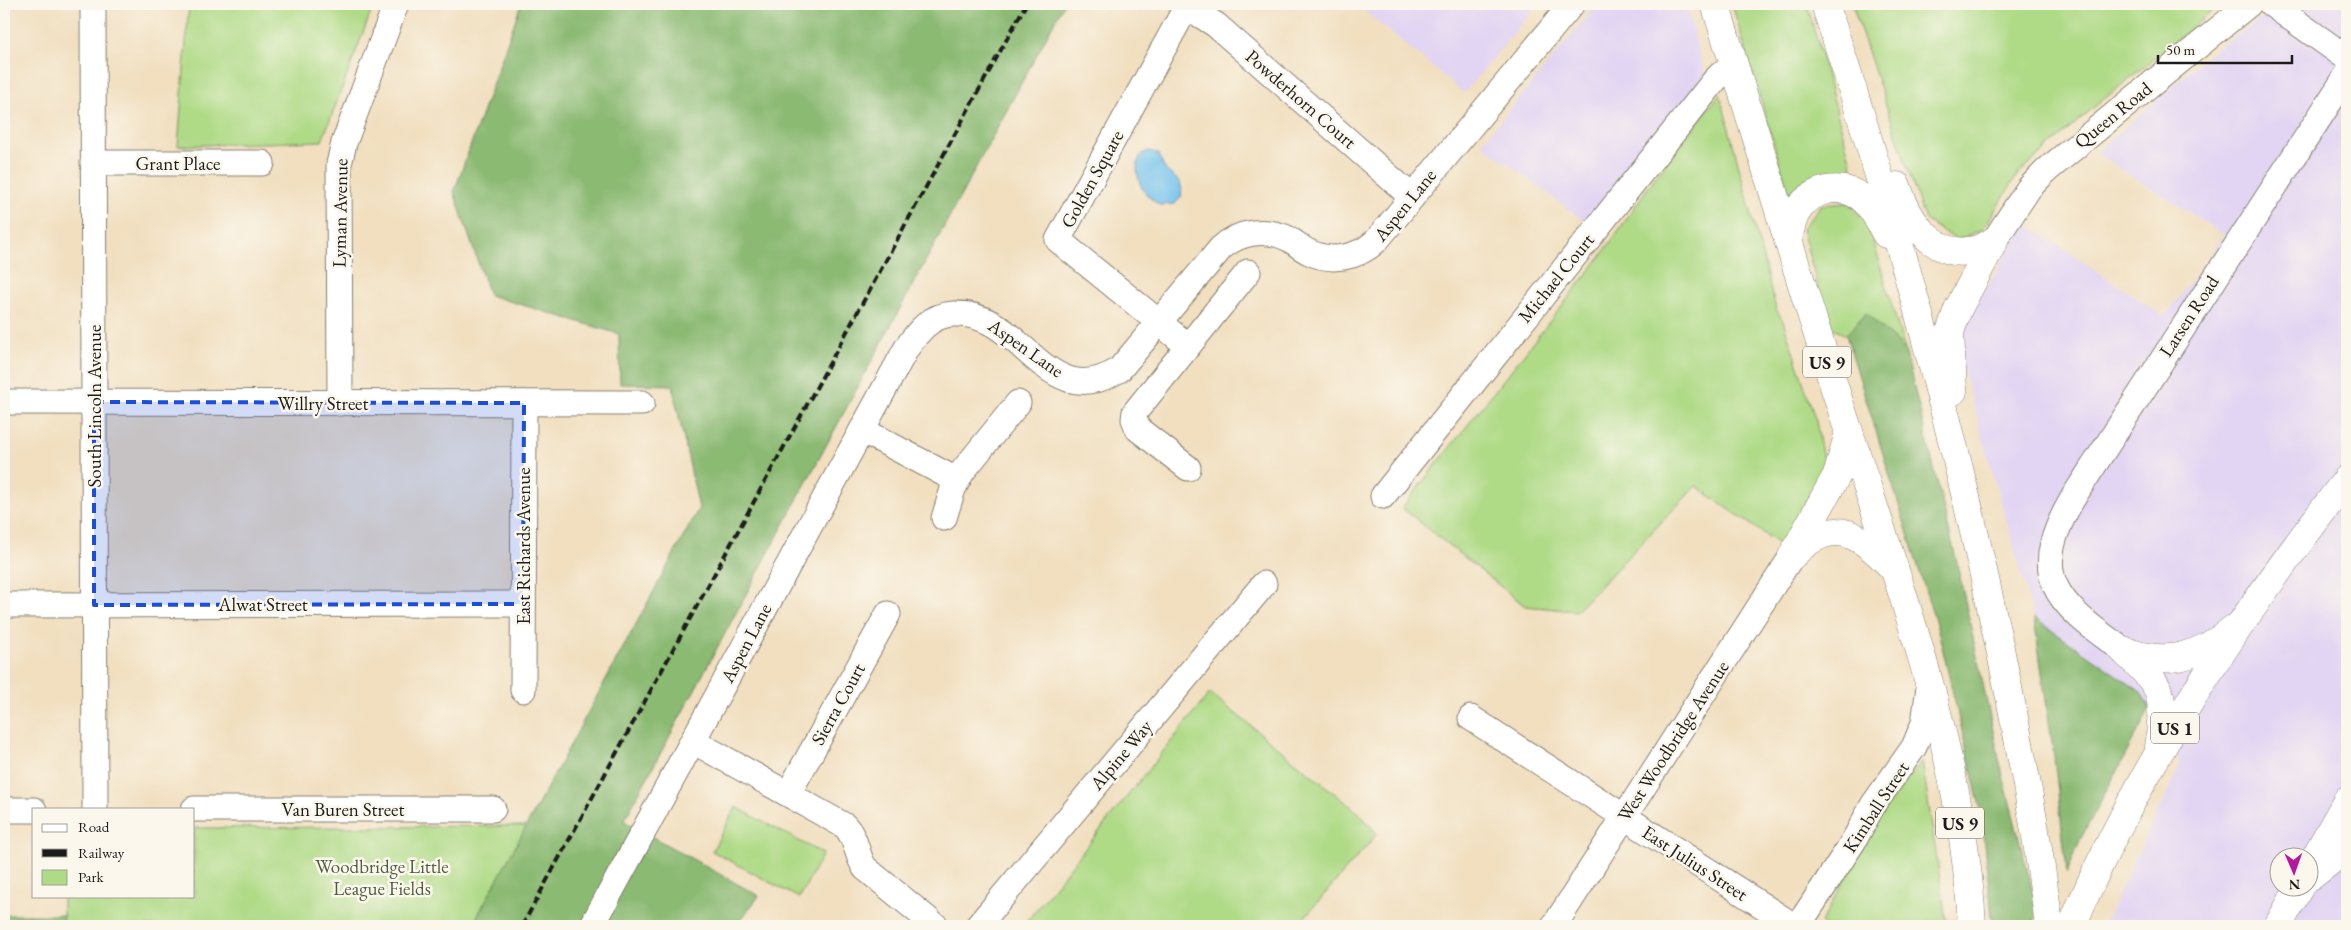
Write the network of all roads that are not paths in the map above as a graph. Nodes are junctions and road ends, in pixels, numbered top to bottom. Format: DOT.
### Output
graph roads {
  1 [pos="93,4"];
  2 [pos="396,4"];
  3 [pos="1572,4"];
  4 [pos="1715,4"];
  5 [pos="1825,4"];
  6 [pos="2249,4"];
  7 [pos="2271,4"];
  8 [pos="1187,5"];
  9 [pos="2347,58"];
  10 [pos="1736,69"];
  11 [pos="2347,75"];
  12 [pos="1853,90"];
  13 [pos="262,163"];
  14 [pos="93,164"];
  15 [pos="1412,197"];
  16 [pos="1788,239"];
  17 [pos="1994,241"];
  18 [pos="1248,272"];
  19 [pos="1909,280"];
  20 [pos="1160,322"];
  21 [pos="1188,346"];
  22 [pos="4,402"];
  23 [pos="94,402"];
  24 [pos="340,403"];
  25 [pos="524,403"];
  26 [pos="642,403"];
  27 [pos="1018,403"];
  28 [pos="862,430"];
  29 [pos="1849,432"];
  30 [pos="1958,460"];
  31 [pos="1188,468"];
  32 [pos="2347,479"];
  33 [pos="956,480"];
  34 [pos="1383,496"];
  35 [pos="944,518"];
  36 [pos="1792,556"];
  37 [pos="1898,573"];
  38 [pos="1264,584"];
  39 [pos="523,604"];
  40 [pos="4,605"];
  41 [pos="94,605"];
  42 [pos="888,614"];
  43 [pos="2249,614"];
  44 [pos="2123,650"];
  45 [pos="1929,680"];
  46 [pos="523,690"];
  47 [pos="1471,718"];
  48 [pos="693,742"];
  49 [pos="2158,757"];
  50 [pos="788,794"];
  51 [pos="2347,801"];
  52 [pos="95,808"];
  53 [pos="493,809"];
  54 [pos="4,810"];
  55 [pos="32,810"];
  56 [pos="195,810"];
  57 [pos="1624,817"];
  58 [pos="2347,848"];
  59 [pos="2318,852"];
  60 [pos="2318,870"];
  61 [pos="2293,898"];
  62 [pos="2076,917"];
  63 [pos="592,926"];
  64 [pos="936,926"];
  65 [pos="978,926"];
  66 [pos="1554,926"];
  67 [pos="1794,926"];
  68 [pos="1798,926"];
  69 [pos="1972,926"];
  70 [pos="2049,926"];
  71 [pos="2278,926"];
  1 -- 14 [label="street, South Lincoln Avenue"];
  2 -- 24 [label="street, Lyman Avenue"];
  3 -- 15 [label="street, Aspen Lane"];
  4 -- 10 [label="highway, US 9"];
  5 -- 12 [label="highway"];
  6 -- 17 [label="street, Queen Road"];
  7 -- 9 [label="street"];
  8 -- 15 [label="street, Powderhorn Court"];
  8 -- 20 [label="street, Golden Square"];
  10 -- 16 [label="highway, US 9"];
  10 -- 34 [label="street, Michael Court"];
  11 -- 44 [label="street, Larsen Road"];
  12 -- 17 [label="highway"];
  12 -- 19 [label="highway"];
  13 -- 14 [label="street, Grant Place"];
  14 -- 23 [label="street, South Lincoln Avenue"];
  15 -- 20 [label="street, Aspen Lane"];
  16 -- 19 [label="highway"];
  16 -- 29 [label="highway, US 9"];
  17 -- 30 [label="highway"];
  18 -- 21 [label="street"];
  19 -- 30 [label="highway"];
  20 -- 21 [label="street"];
  20 -- 28 [label="street, Aspen Lane"];
  21 -- 31 [label="street"];
  22 -- 23 [label="street, Willry Street"];
  23 -- 24 [label="street, Willry Street"];
  23 -- 41 [label="street, South Lincoln Avenue"];
  24 -- 25 [label="street, Willry Street"];
  25 -- 26 [label="street, Willry Street"];
  25 -- 39 [label="street, East Richards Avenue"];
  27 -- 33 [label="street"];
  28 -- 33 [label="street"];
  28 -- 48 [label="street, Aspen Lane"];
  29 -- 36 [label="highway"];
  29 -- 37 [label="highway, US 9"];
  30 -- 70 [label="highway"];
  32 -- 43 [label="highway, US 1"];
  33 -- 35 [label="street"];
  36 -- 37 [label="highway"];
  36 -- 57 [label="street, West Woodbridge Avenue"];
  37 -- 45 [label="highway, US 9"];
  38 -- 65 [label="street, Alpine Way"];
  39 -- 41 [label="street, Alwat Street"];
  39 -- 46 [label="street, East Richards Avenue"];
  40 -- 41 [label="street, Alwat Street"];
  41 -- 52 [label="street, South Lincoln Avenue"];
  42 -- 50 [label="street, Sierra Court"];
  43 -- 44 [label="highway"];
  43 -- 49 [label="highway, US 1"];
  44 -- 49 [label="highway"];
  45 -- 68 [label="street, Kimball Street"];
  45 -- 69 [label="highway, US 9"];
  47 -- 57 [label="street, East Julius Street"];
  48 -- 50 [label="street"];
  48 -- 63 [label="street, Aspen Lane"];
  49 -- 62 [label="highway, US 1"];
  50 -- 64 [label="street"];
  51 -- 59 [label="highway"];
  53 -- 56 [label="street, Van Buren Street"];
  54 -- 55 [label="street"];
  57 -- 66 [label="street, West Woodbridge Avenue"];
  57 -- 67 [label="street, East Julius Street"];
  58 -- 60 [label="highway"];
  61 -- 71 [label="highway"];
}
